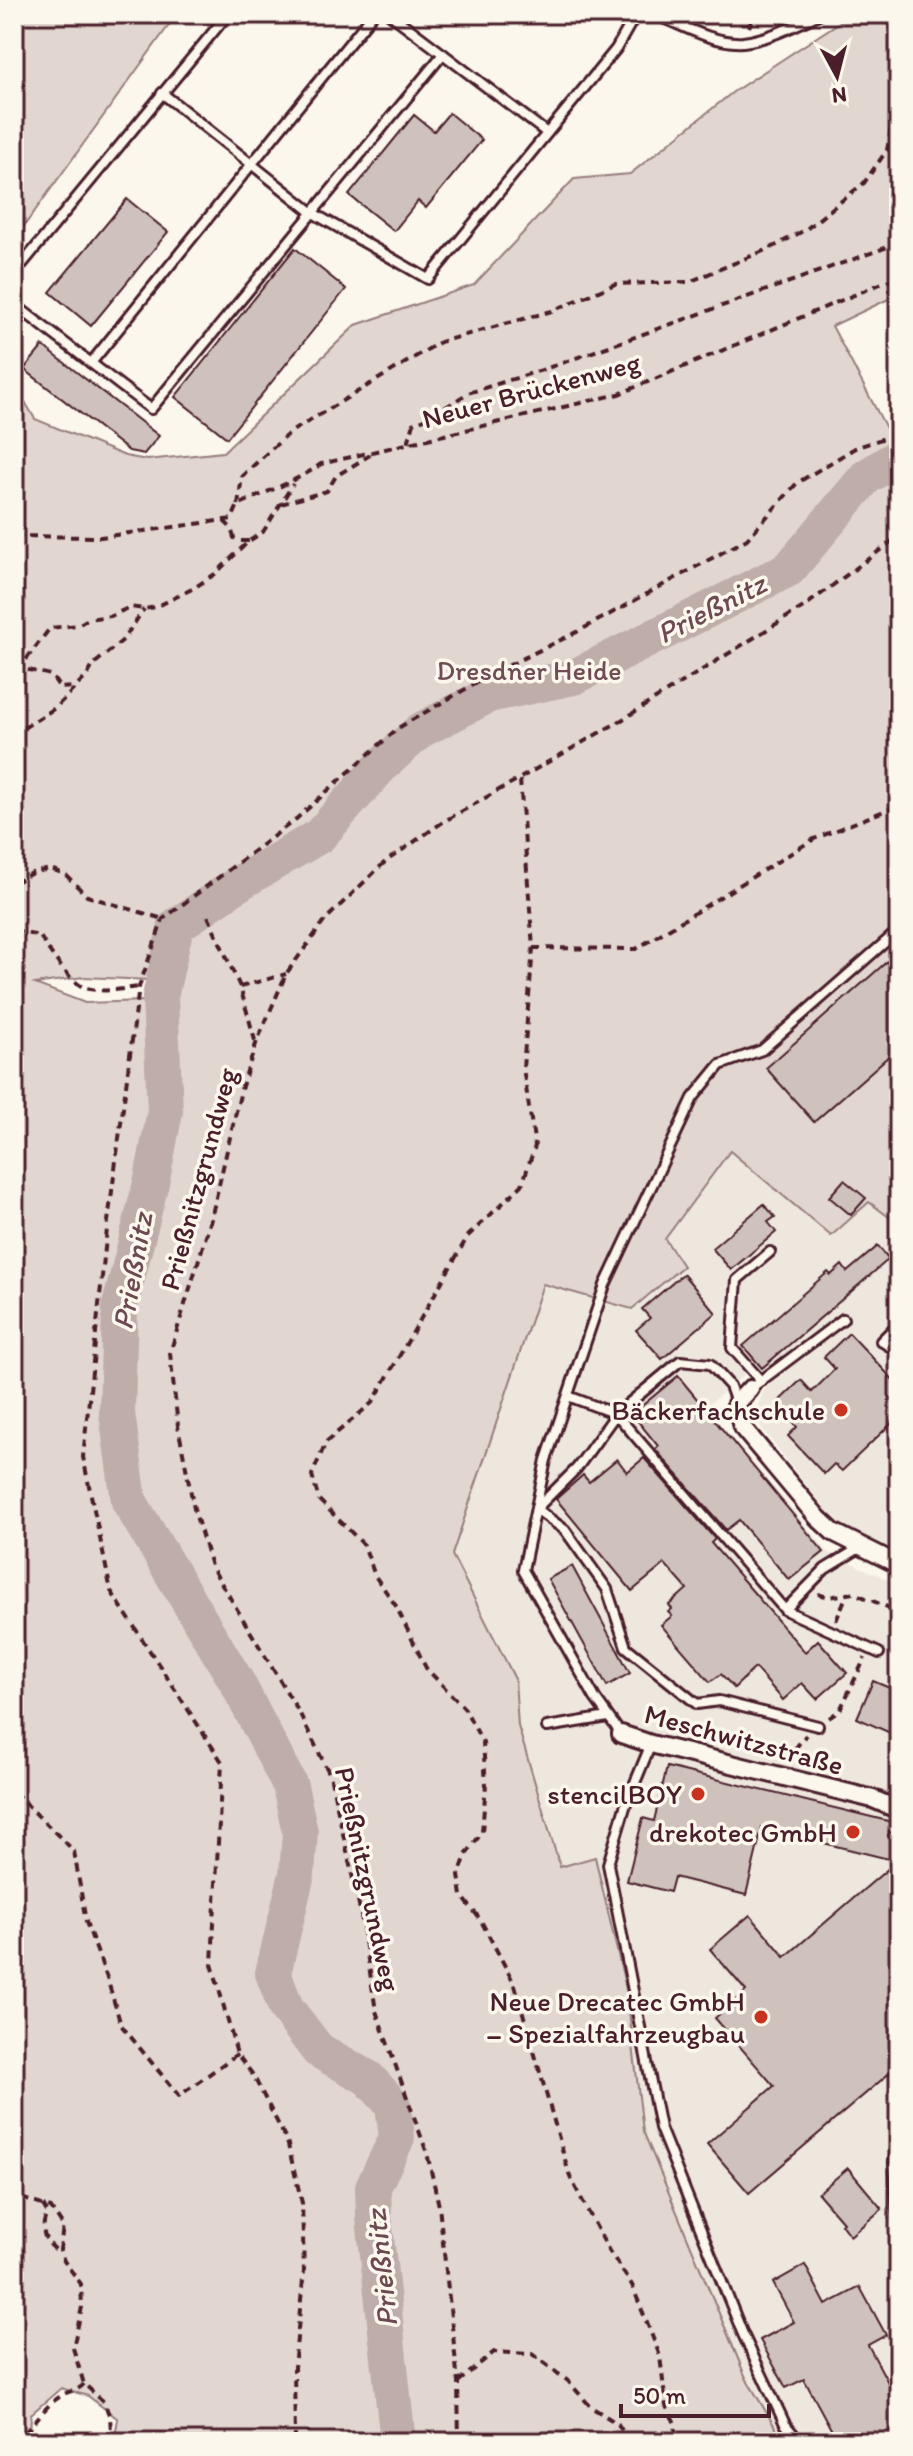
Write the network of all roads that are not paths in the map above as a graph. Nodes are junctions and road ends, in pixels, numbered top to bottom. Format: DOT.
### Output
graph roads {
  1 [pos="228,14"];
  2 [pos="373,14"];
  3 [pos="390,14"];
  4 [pos="636,14"];
  5 [pos="654,14"];
  6 [pos="819,14"];
  7 [pos="443,54"];
  8 [pos="162,93"];
  9 [pos="547,133"];
  10 [pos="251,164"];
  11 [pos="313,213"];
  12 [pos="14,274"];
  13 [pos="14,304"];
  14 [pos="91,363"];
  15 [pos="899,930"];
  16 [pos="770,1252"];
  17 [pos="843,1319"];
  18 [pos="899,1323"];
  19 [pos="899,1352"];
  20 [pos="756,1385"];
  21 [pos="568,1396"];
  22 [pos="736,1404"];
  23 [pos="616,1414"];
  24 [pos="536,1509"];
  25 [pos="862,1547"];
  26 [pos="899,1565"];
  27 [pos="785,1610"];
  28 [pos="879,1653"];
  29 [pos="608,1717"];
  30 [pos="818,1726"];
  31 [pos="547,1727"];
  32 [pos="621,1734"];
  33 [pos="651,1744"];
  34 [pos="899,1810"];
  35 [pos="899,2133"];
  36 [pos="899,2230"];
  37 [pos="800,2442"];
  1 -- 8 [label="lane"];
  2 -- 10 [label="lane"];
  3 -- 7 [label="lane"];
  4 -- 9 [label="lane"];
  5 -- 6 [label="lane"];
  7 -- 9 [label="lane"];
  7 -- 11 [label="lane"];
  8 -- 10 [label="lane"];
  8 -- 12 [label="lane"];
  9 -- 11 [label="lane"];
  10 -- 11 [label="lane"];
  10 -- 14 [label="lane"];
  11 -- 14 [label="lane"];
  13 -- 14 [label="lane"];
  15 -- 21 [label="lane"];
  16 -- 20 [label="lane"];
  17 -- 20 [label="lane"];
  18 -- 19 [label="lane"];
  20 -- 22 [label="street"];
  21 -- 23 [label="lane"];
  21 -- 24 [label="lane"];
  22 -- 23 [label="lane"];
  22 -- 25 [label="street"];
  23 -- 24 [label="lane"];
  23 -- 27 [label="lane"];
  24 -- 29 [label="lane"];
  24 -- 30 [label="lane"];
  25 -- 26 [label="street"];
  25 -- 27 [label="lane"];
  27 -- 28 [label="lane"];
  29 -- 31 [label="lane"];
  29 -- 32 [label="lane"];
  32 -- 33 [label="street, Meschwitzstraße"];
  33 -- 34 [label="street, Meschwitzstraße"];
  33 -- 37 [label="lane"];
  35 -- 36 [label="lane"];
}
